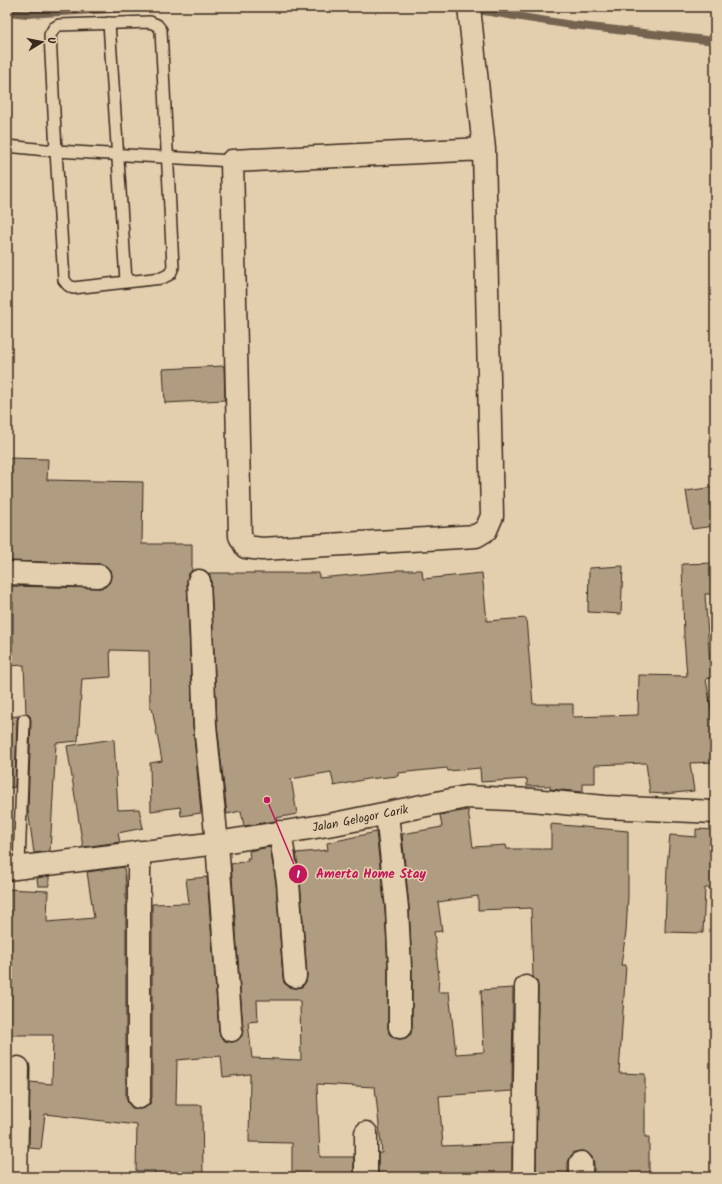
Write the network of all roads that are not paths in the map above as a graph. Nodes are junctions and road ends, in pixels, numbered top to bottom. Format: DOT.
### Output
graph roads {
  1 [pos="470,15"];
  2 [pos="109,23"];
  3 [pos="7,146"];
  4 [pos="484,149"];
  5 [pos="56,151"];
  6 [pos="118,155"];
  7 [pos="168,156"];
  8 [pos="232,160"];
  9 [pos="126,281"];
  10 [pos="7,573"];
  11 [pos="99,576"];
  12 [pos="199,581"];
  13 [pos="24,720"];
  14 [pos="715,812"];
  15 [pos="387,814"];
  16 [pos="280,832"];
  17 [pos="217,843"];
  18 [pos="139,852"];
  19 [pos="13,868"];
  20 [pos="296,976"];
  21 [pos="526,987"];
  22 [pos="400,1027"];
  23 [pos="231,1030"];
  24 [pos="18,1068"];
  25 [pos="140,1097"];
  26 [pos="366,1133"];
  27 [pos="16,1177"];
  28 [pos="366,1177"];
  29 [pos="524,1177"];
  1 -- 4 [label="street"];
  2 -- 5 [label="lane"];
  2 -- 6 [label="lane"];
  2 -- 7 [label="lane"];
  3 -- 5 [label="lane"];
  4 -- 8 [label="street"];
  4 -- 8 [label="street"];
  5 -- 6 [label="lane"];
  5 -- 9 [label="lane"];
  6 -- 7 [label="lane"];
  6 -- 9 [label="lane"];
  7 -- 8 [label="lane"];
  7 -- 9 [label="lane"];
  10 -- 11 [label="street"];
  12 -- 17 [label="street"];
  13 -- 19 [label="lane"];
  14 -- 15 [label="street, Jalan Gelogor Carik"];
  15 -- 16 [label="street, Jalan Gelogor Carik"];
  15 -- 22 [label="street"];
  16 -- 17 [label="street, Jalan Gelogor Carik"];
  16 -- 20 [label="street"];
  17 -- 18 [label="street, Jalan Gelogor Carik"];
  17 -- 23 [label="street"];
  18 -- 19 [label="street, Jalan Gelogor Carik"];
  18 -- 25 [label="street"];
  21 -- 29 [label="street"];
  24 -- 27 [label="street"];
  26 -- 28 [label="street"];
}
